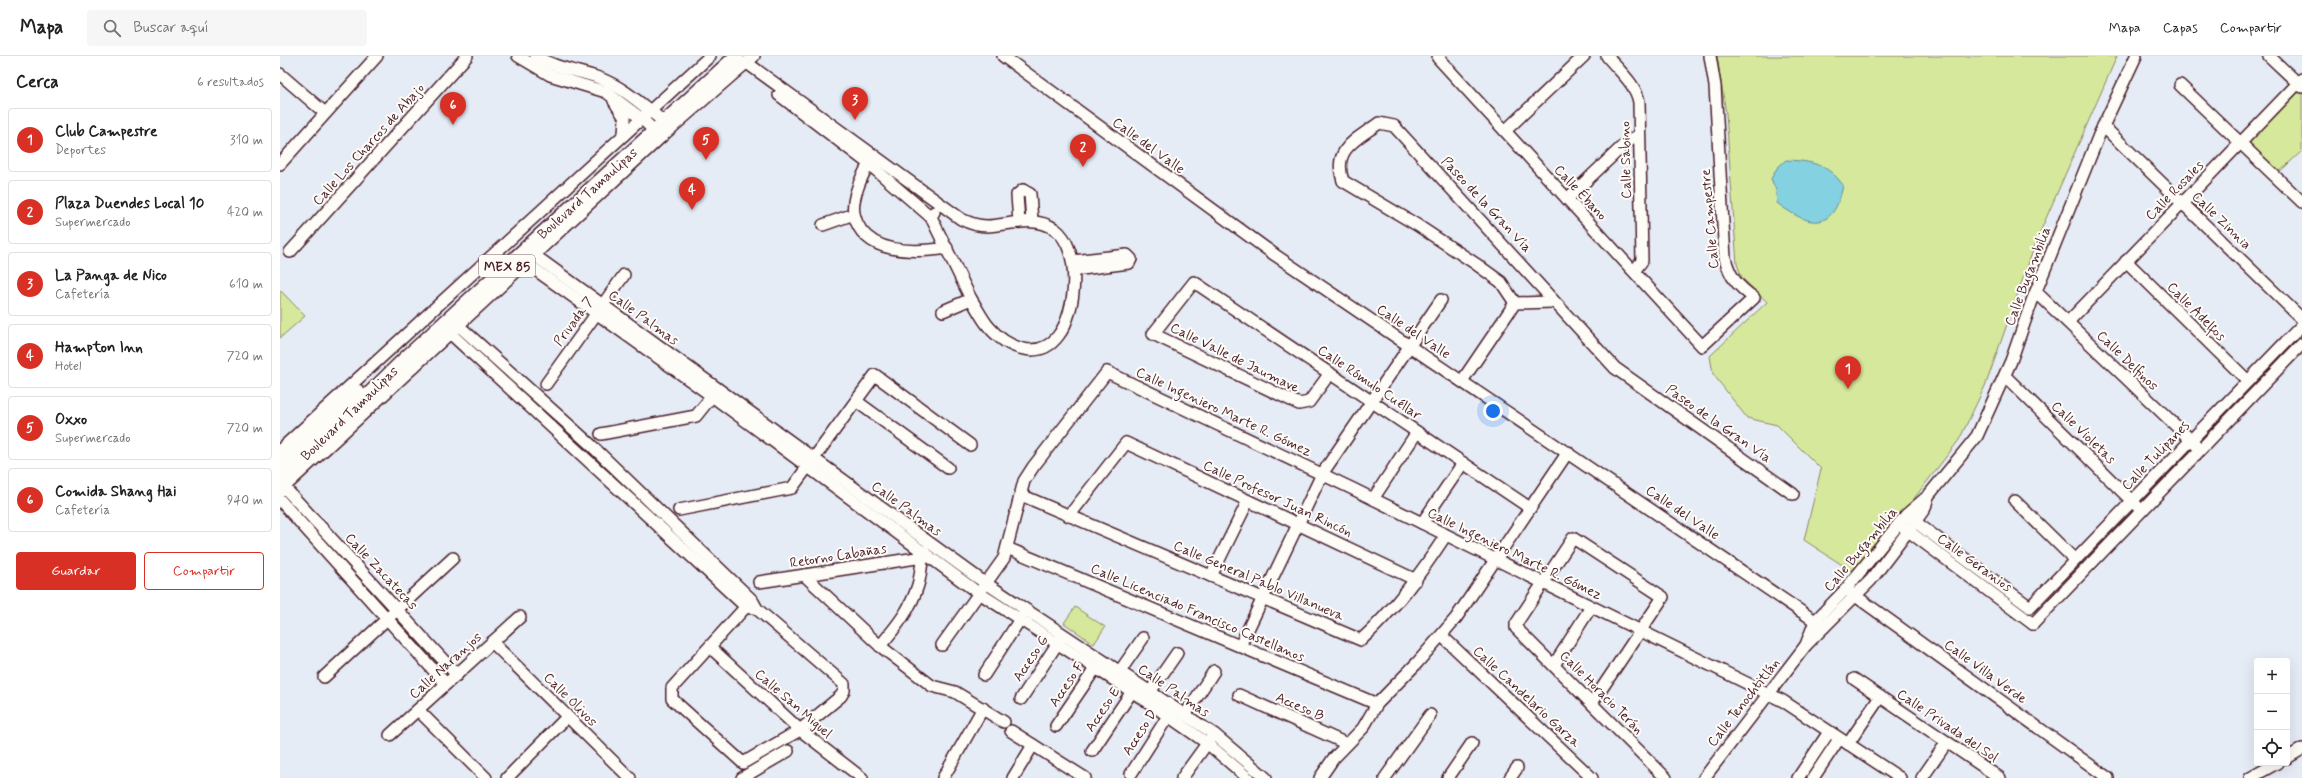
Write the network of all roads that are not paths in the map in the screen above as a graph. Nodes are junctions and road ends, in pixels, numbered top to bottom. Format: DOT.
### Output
graph roads {
  1 [pos="377,56"];
  2 [pos="468,56"];
  3 [pos="518,56"];
  4 [pos="536,56"];
  5 [pos="710,56"];
  6 [pos="727,56"];
  7 [pos="1003,56"];
  8 [pos="1584,56"];
  9 [pos="1607,56"];
  10 [pos="1710,56"];
  11 [pos="2136,56"];
  12 [pos="2269,56"];
  13 [pos="1439,57"];
  14 [pos="745,60"];
  15 [pos="280,74"];
  16 [pos="2300,83"];
  17 [pos="2180,85"];
  18 [pos="606,92"];
  19 [pos="325,114"];
  20 [pos="657,124"];
  21 [pos="2103,126"];
  22 [pos="1505,131"];
  23 [pos="624,135"];
  24 [pos="1639,135"];
  25 [pos="2240,143"];
  26 [pos="872,160"];
  27 [pos="280,164"];
  28 [pos="1567,198"];
  29 [pos="2302,202"];
  30 [pos="2183,203"];
  31 [pos="939,205"];
  32 [pos="573,213"];
  33 [pos="854,214"];
  34 [pos="931,217"];
  35 [pos="1032,221"];
  36 [pos="1019,222"];
  37 [pos="823,225"];
  38 [pos="947,248"];
  39 [pos="290,252"];
  40 [pos="530,259"];
  41 [pos="2126,261"];
  42 [pos="1100,262"];
  43 [pos="1073,265"];
  44 [pos="1634,271"];
  45 [pos="624,275"];
  46 [pos="474,280"];
  47 [pos="2036,292"];
  48 [pos="971,299"];
  49 [pos="1441,300"];
  50 [pos="1553,302"];
  51 [pos="1515,303"];
  52 [pos="600,310"];
  53 [pos="943,311"];
  54 [pos="2302,319"];
  55 [pos="2068,322"];
  56 [pos="458,325"];
  57 [pos="2302,325"];
  58 [pos="450,333"];
  59 [pos="1153,334"];
  60 [pos="2302,344"];
  61 [pos="1702,346"];
  62 [pos="1409,347"];
  63 [pos="403,357"];
  64 [pos="387,370"];
  65 [pos="1330,373"];
  66 [pos="2005,376"];
  67 [pos="519,379"];
  68 [pos="1462,381"];
  69 [pos="2248,381"];
  70 [pos="546,384"];
  71 [pos="511,389"];
  72 [pos="715,393"];
  73 [pos="856,401"];
  74 [pos="1373,402"];
  75 [pos="1417,432"];
  76 [pos="601,434"];
  77 [pos="2191,440"];
  78 [pos="591,445"];
  79 [pos="970,445"];
  80 [pos="2200,449"];
  81 [pos="1568,452"];
  82 [pos="281,455"];
  83 [pos="582,455"];
  84 [pos="301,459"];
  85 [pos="811,463"];
  86 [pos="1463,463"];
  87 [pos="948,468"];
  88 [pos="1322,474"];
  89 [pos="281,489"];
  90 [pos="1793,494"];
  91 [pos="1021,495"];
  92 [pos="1373,499"];
  93 [pos="2132,500"];
  94 [pos="1248,501"];
  95 [pos="2015,501"];
  96 [pos="1530,508"];
  97 [pos="679,510"];
  98 [pos="2142,510"];
  99 [pos="663,514"];
  100 [pos="1069,516"];
  101 [pos="653,522"];
  102 [pos="1422,523"];
  103 [pos="1907,523"];
  104 [pos="1298,524"];
  105 [pos="1446,535"];
  106 [pos="926,541"];
  107 [pos="1007,548"];
  108 [pos="923,555"];
  109 [pos="453,558"];
  110 [pos="1495,560"];
  111 [pos="2075,560"];
  112 [pos="804,575"];
  113 [pos="1211,576"];
  114 [pos="1416,580"];
  115 [pos="759,582"];
  116 [pos="1542,583"];
  117 [pos="987,584"];
  118 [pos="1846,589"];
  119 [pos="980,593"];
  120 [pos="1856,596"];
  121 [pos="1263,598"];
  122 [pos="752,605"];
  123 [pos="1591,607"];
  124 [pos="2030,607"];
  125 [pos="397,610"];
  126 [pos="1024,614"];
  127 [pos="520,617"];
  128 [pos="387,619"];
  129 [pos="1819,624"];
  130 [pos="2033,624"];
  131 [pos="1640,631"];
  132 [pos="1442,636"];
  133 [pos="1143,638"];
  134 [pos="1061,639"];
  135 [pos="492,642"];
  136 [pos="942,645"];
  137 [pos="880,646"];
  138 [pos="1240,646"];
  139 [pos="710,647"];
  140 [pos="1177,653"];
  141 [pos="1098,663"];
  142 [pos="1554,665"];
  143 [pos="1214,671"];
  144 [pos="1120,672"];
  145 [pos="457,675"];
  146 [pos="984,675"];
  147 [pos="324,677"];
  148 [pos="1854,679"];
  149 [pos="446,684"];
  150 [pos="1134,688"];
  151 [pos="1150,692"];
  152 [pos="1768,693"];
  153 [pos="1240,695"];
  154 [pos="1880,697"];
  155 [pos="1021,699"];
  156 [pos="1592,703"];
  157 [pos="1377,704"];
  158 [pos="983,708"];
  159 [pos="418,710"];
  160 [pos="1170,712"];
  161 [pos="1185,715"];
  162 [pos="1430,715"];
  163 [pos="568,717"];
  164 [pos="1004,722"];
  165 [pos="1056,726"];
  166 [pos="800,730"];
  167 [pos="1011,732"];
  168 [pos="1829,732"];
  169 [pos="390,735"];
  170 [pos="1210,739"];
  171 [pos="1843,742"];
  172 [pos="1947,742"];
  173 [pos="1472,743"];
  174 [pos="1347,744"];
  175 [pos="1033,745"];
  176 [pos="2302,749"];
  177 [pos="788,751"];
  178 [pos="1092,751"];
  179 [pos="2290,756"];
  180 [pos="2272,766"];
  181 [pos="1517,768"];
  182 [pos="1131,774"];
  183 [pos="1249,775"];
  184 [pos="486,778"];
  185 [pos="507,778"];
  186 [pos="630,778"];
  187 [pos="742,778"];
  188 [pos="862,778"];
  189 [pos="943,778"];
  190 [pos="1013,778"];
  191 [pos="1085,778"];
  192 [pos="1182,778"];
  193 [pos="1266,778"];
  194 [pos="1320,778"];
  195 [pos="1385,778"];
  196 [pos="1448,778"];
  197 [pos="1510,778"];
  198 [pos="1592,778"];
  199 [pos="1666,778"];
  200 [pos="1704,778"];
  201 [pos="1798,778"];
  202 [pos="1813,778"];
  203 [pos="1900,778"];
  204 [pos="1922,778"];
  205 [pos="2000,778"];
  206 [pos="2108,778"];
  207 [pos="2250,778"];
  1 -- 19 [label="street"];
  2 -- 39 [label="street, Calle Los Charcos de Abajo"];
  3 -- 18 [label="street"];
  4 -- 20 [label="street"];
  5 -- 20 [label="street"];
  6 -- 20 [label="main road, Boulevard Tamaulipas / MEX 85"];
  7 -- 62 [label="street, Calle del Valle"];
  8 -- 22 [label="street"];
  9 -- 24 [label="street, Calle Sabino"];
  10 -- 61 [label="street, Calle Campestre"];
  11 -- 21 [label="street, Calle Bugambilia"];
  12 -- 16 [label="street"];
  13 -- 22 [label="street, Calle Ébano"];
  14 -- 20 [label="main road, Boulevard Tamaulipas / MEX 85"];
  14 -- 26 [label="street"];
  15 -- 19 [label="street"];
  16 -- 25 [label="street, Calle Rosales"];
  17 -- 25 [label="street"];
  18 -- 20 [label="street"];
  18 -- 23 [label="street"];
  19 -- 27 [label="street"];
  20 -- 23 [label="street"];
  20 -- 32 [label="main road, Boulevard Tamaulipas / MEX 85"];
  20 -- 46 [label="main road, Boulevard Tamaulipas / MEX 85"];
  21 -- 30 [label="street, Calle Zinnia"];
  21 -- 47 [label="street, Calle Bugambilia"];
  22 -- 28 [label="street, Calle Ébano"];
  23 -- 46 [label="street"];
  24 -- 28 [label="street"];
  24 -- 44 [label="street, Calle Sabino"];
  25 -- 29 [label="street"];
  25 -- 30 [label="street, Calle Rosales"];
  26 -- 31 [label="street"];
  26 -- 33 [label="street"];
  26 -- 34 [label="street"];
  28 -- 44 [label="street, Calle Ébano"];
  30 -- 41 [label="street, Calle Rosales"];
  30 -- 54 [label="street, Calle Zinnia"];
  31 -- 34 [label="street"];
  31 -- 36 [label="street"];
  32 -- 40 [label="street"];
  32 -- 63 [label="main road, Boulevard Tamaulipas / MEX 85"];
  33 -- 37 [label="street"];
  33 -- 38 [label="street"];
  34 -- 38 [label="street"];
  35 -- 36 [label="street"];
  35 -- 36 [label="street"];
  35 -- 43 [label="street"];
  38 -- 48 [label="street"];
  40 -- 52 [label="street, Calle Palmas"];
  40 -- 56 [label="street"];
  41 -- 55 [label="street, Calle Rosales"];
  41 -- 69 [label="street, Calle Adelfos"];
  42 -- 43 [label="street"];
  43 -- 48 [label="street"];
  44 -- 61 [label="street, Calle Ébano"];
  45 -- 52 [label="street, Privada 7"];
  46 -- 63 [label="main road, Boulevard Tamaulipas / MEX 85"];
  47 -- 55 [label="street, Calle Delfinos"];
  47 -- 66 [label="street, Calle Bugambilia"];
  48 -- 53 [label="street"];
  49 -- 62 [label="street"];
  50 -- 51 [label="street"];
  50 -- 51 [label="street, Paseo de la Gran Vía"];
  50 -- 90 [label="street, Paseo de la Gran Vía"];
  51 -- 68 [label="street"];
  52 -- 70 [label="street, Privada 7"];
  52 -- 72 [label="street, Calle Palmas"];
  55 -- 77 [label="street, Calle Delfinos"];
  56 -- 58 [label="street"];
  56 -- 67 [label="street"];
  57 -- 69 [label="street, Calle Tulipanes"];
  58 -- 63 [label="street"];
  58 -- 71 [label="street"];
  59 -- 65 [label="street, Calle Valle de Jaumave"];
  59 -- 65 [label="street, Calle Rómulo Cuéllar"];
  60 -- 80 [label="street, Calle Tulipanes"];
  62 -- 68 [label="street, Calle del Valle"];
  62 -- 74 [label="street"];
  63 -- 64 [label="main road, Boulevard Tamaulipas / MEX 85"];
  64 -- 82 [label="main road, Boulevard Tamaulipas / MEX 85"];
  64 -- 84 [label="main road, Boulevard Tamaulipas / MEX 85"];
  64 -- 89 [label="street"];
  65 -- 74 [label="street, Calle Rómulo Cuéllar"];
  66 -- 93 [label="street, Calle Violetas"];
  66 -- 103 [label="street, Calle Bugambilia"];
  67 -- 71 [label="street"];
  67 -- 78 [label="street"];
  68 -- 81 [label="street, Calle del Valle"];
  69 -- 77 [label="street, Calle Tulipanes"];
  71 -- 83 [label="street"];
  72 -- 76 [label="street"];
  72 -- 85 [label="street, Calle Palmas"];
  73 -- 79 [label="street"];
  73 -- 85 [label="street"];
  73 -- 87 [label="street"];
  74 -- 75 [label="street, Calle Rómulo Cuéllar"];
  74 -- 88 [label="street"];
  75 -- 86 [label="street, Calle Rómulo Cuéllar"];
  75 -- 92 [label="street"];
  77 -- 80 [label="street, Calle Delfinos"];
  77 -- 93 [label="street, Calle Tulipanes"];
  78 -- 83 [label="street"];
  78 -- 99 [label="street"];
  80 -- 98 [label="street, Calle Tulipanes"];
  81 -- 96 [label="street"];
  81 -- 129 [label="street, Calle del Valle"];
  82 -- 84 [label="main road"];
  83 -- 101 [label="street"];
  84 -- 89 [label="main road, Boulevard Tamaulipas / MEX 85"];
  85 -- 97 [label="street"];
  85 -- 106 [label="street, Calle Palmas"];
  85 -- 108 [label="street, Calle Palmas"];
  86 -- 96 [label="street, Calle Rómulo Cuéllar"];
  86 -- 102 [label="street"];
  88 -- 91 [label="street, Calle Ingeniero Marte R. Gómez"];
  88 -- 92 [label="street, Calle Ingeniero Marte R. Gómez"];
  88 -- 104 [label="street"];
  89 -- 125 [label="street, Calle Zacatecas"];
  89 -- 128 [label="street, Calle Zacatecas"];
  91 -- 100 [label="street, Calle General Pablo Villanueva"];
  91 -- 107 [label="street"];
  92 -- 102 [label="street, Calle Ingeniero Marte R. Gómez"];
  93 -- 98 [label="street, Calle Violetas"];
  93 -- 111 [label="street, Calle Tulipanes"];
  94 -- 100 [label="street, Calle Profesor Juan Rincón"];
  94 -- 104 [label="street, Calle Profesor Juan Rincón"];
  94 -- 113 [label="street"];
  95 -- 111 [label="street"];
  96 -- 110 [label="street"];
  98 -- 130 [label="street, Calle Tulipanes"];
  99 -- 101 [label="street"];
  99 -- 122 [label="street"];
  100 -- 113 [label="street, Calle General Pablo Villanueva"];
  101 -- 122 [label="street"];
  102 -- 105 [label="street, Calle Ingeniero Marte R. Gómez"];
  103 -- 118 [label="street, Calle Bugambilia"];
  103 -- 120 [label="street, Calle Bugambilia"];
  103 -- 124 [label="street, Calle Geranios"];
  103 -- 130 [label="street, Calle Geranios"];
  104 -- 114 [label="street, Calle Profesor Juan Rincón"];
  104 -- 121 [label="street"];
  105 -- 110 [label="street, Calle Ingeniero Marte R. Gómez"];
  105 -- 114 [label="street, Calle General Pablo Villanueva"];
  106 -- 108 [label="street"];
  106 -- 117 [label="street, Calle Palmas"];
  107 -- 117 [label="street"];
  107 -- 138 [label="street, Calle Licenciado Francisco Castellanos"];
  108 -- 112 [label="street, Retorno Cabañas"];
  108 -- 119 [label="street, Calle Palmas"];
  108 -- 137 [label="street"];
  109 -- 125 [label="street"];
  110 -- 116 [label="street, Calle Ingeniero Marte R. Gómez"];
  110 -- 132 [label="street"];
  111 -- 124 [label="street, Calle Tulipanes"];
  112 -- 115 [label="street, Retorno Cabañas"];
  112 -- 137 [label="street"];
  113 -- 121 [label="street, Calle General Pablo Villanueva"];
  114 -- 121 [label="street, Calle General Pablo Villanueva"];
  116 -- 123 [label="street, Calle Ingeniero Marte R. Gómez"];
  116 -- 131 [label="street"];
  116 -- 142 [label="street, Calle Horacio Terán"];
  117 -- 119 [label="street"];
  117 -- 126 [label="street, Calle Palmas"];
  118 -- 120 [label="street, Calle Villa Verde"];
  118 -- 129 [label="street, Calle Bugambilia"];
  119 -- 126 [label="street, Calle Palmas"];
  119 -- 136 [label="street"];
  120 -- 129 [label="street, Calle Bugambilia"];
  120 -- 206 [label="street, Calle Villa Verde"];
  121 -- 138 [label="street"];
  122 -- 139 [label="street"];
  122 -- 166 [label="street"];
  123 -- 131 [label="street, Calle Ingeniero Marte R. Gómez"];
  123 -- 142 [label="street"];
  124 -- 130 [label="street"];
  125 -- 128 [label="street"];
  125 -- 145 [label="street, Calle Zacatecas"];
  126 -- 134 [label="street, Calle Palmas"];
  126 -- 146 [label="street"];
  127 -- 135 [label="street, Calle Naranjos"];
  128 -- 147 [label="street"];
  128 -- 149 [label="street, Calle Zacatecas"];
  129 -- 152 [label="street, Calle Tenochtitlán"];
  131 -- 152 [label="street, Calle Ingeniero Marte R. Gómez"];
  131 -- 156 [label="street"];
  132 -- 157 [label="street"];
  132 -- 198 [label="street, Calle Candelario Garza"];
  133 -- 144 [label="street"];
  134 -- 141 [label="street, Calle Palmas"];
  134 -- 155 [label="street, Acceso G"];
  135 -- 145 [label="street, Calle Naranjos"];
  135 -- 163 [label="street, Calle Olivos"];
  137 -- 158 [label="street"];
  138 -- 157 [label="street, Calle Licenciado Francisco Castellanos"];
  139 -- 166 [label="street, Calle San Miguel"];
  139 -- 166 [label="street"];
  140 -- 151 [label="street"];
  141 -- 144 [label="street, Calle Palmas"];
  141 -- 150 [label="street, Calle Palmas"];
  141 -- 165 [label="street, Acceso F"];
  142 -- 156 [label="street, Calle Horacio Terán"];
  143 -- 161 [label="street"];
  144 -- 150 [label="street, Calle Palmas"];
  145 -- 149 [label="street, Calle Naranjos"];
  148 -- 154 [label="street, Calle Privada del Sol"];
  149 -- 159 [label="street, Calle Naranjos"];
  150 -- 151 [label="street, Calle Palmas"];
  150 -- 160 [label="street, Calle Palmas"];
  150 -- 178 [label="street, Acceso E"];
  151 -- 160 [label="street, Calle Palmas"];
  152 -- 168 [label="street, Calle Ingeniero Marte R. Gómez"];
  152 -- 200 [label="street, Calle Tenochtitlán"];
  153 -- 174 [label="street, Acceso B"];
  154 -- 171 [label="street"];
  154 -- 172 [label="street, Calle Privada del Sol"];
  156 -- 199 [label="street, Calle Horacio Terán"];
  157 -- 174 [label="street"];
  158 -- 164 [label="street"];
  158 -- 189 [label="street"];
  159 -- 169 [label="street, Calle Naranjos"];
  159 -- 184 [label="street"];
  160 -- 161 [label="street, Calle Palmas"];
  160 -- 170 [label="street, Calle Palmas"];
  160 -- 182 [label="street, Acceso D"];
  161 -- 170 [label="street, Calle Palmas"];
  162 -- 195 [label="street"];
  163 -- 185 [label="street"];
  163 -- 186 [label="street, Calle Olivos"];
  166 -- 188 [label="street, Calle San Miguel"];
  167 -- 175 [label="street"];
  168 -- 171 [label="street, Calle Ingeniero Marte R. Gómez"];
  168 -- 201 [label="street"];
  170 -- 183 [label="street, Calle Palmas"];
  170 -- 192 [label="street"];
  171 -- 202 [label="street"];
  171 -- 203 [label="street, Calle Ingeniero Marte R. Gómez"];
  172 -- 204 [label="street"];
  172 -- 205 [label="street, Calle Privada del Sol"];
  173 -- 196 [label="street"];
  174 -- 194 [label="street"];
  175 -- 190 [label="street"];
  175 -- 191 [label="street"];
  176 -- 179 [label="street"];
  177 -- 187 [label="street"];
  180 -- 207 [label="street"];
  181 -- 197 [label="street"];
  183 -- 193 [label="street, Calle Palmas"];
}
